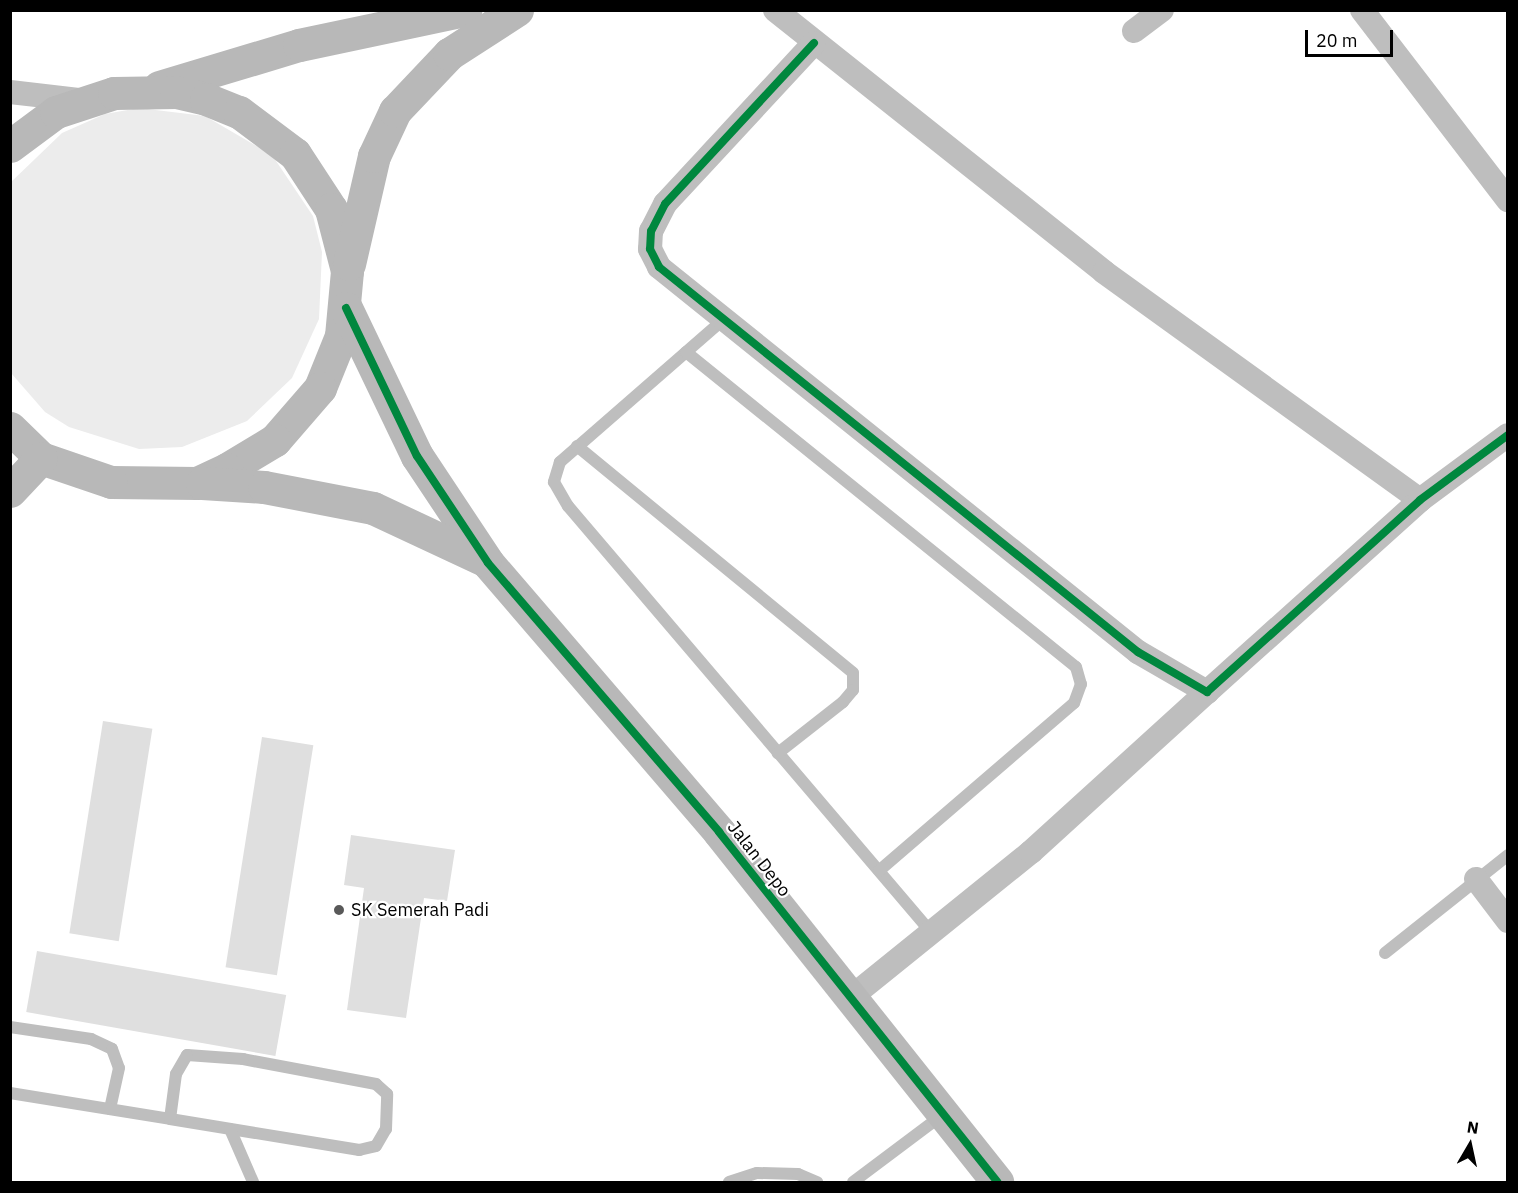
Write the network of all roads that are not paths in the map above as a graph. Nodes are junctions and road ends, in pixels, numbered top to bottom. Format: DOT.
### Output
graph roads {
  1 [pos="517,10"];
  2 [pos="775,10"];
  3 [pos="1162,10"];
  4 [pos="1362,10"];
  5 [pos="473,22"];
  6 [pos="1134,31"];
  7 [pos="814,42"];
  8 [pos="147,90"];
  9 [pos="10,92"];
  10 [pos="85,100"];
  11 [pos="10,146"];
  12 [pos="1508,200"];
  13 [pos="347,271"];
  14 [pos="346,308"];
  15 [pos="724,319"];
  16 [pos="686,352"];
  17 [pos="10,428"];
  18 [pos="1508,435"];
  19 [pos="577,446"];
  20 [pos="40,458"];
  21 [pos="197,483"];
  22 [pos="10,491"];
  23 [pos="1420,501"];
  24 [pos="488,563"];
  25 [pos="1207,692"];
  26 [pos="778,753"];
  27 [pos="1508,855"];
  28 [pos="879,871"];
  29 [pos="1476,879"];
  30 [pos="1508,921"];
  31 [pos="932,932"];
  32 [pos="1384,953"];
  33 [pos="850,998"];
  34 [pos="10,1027"];
  35 [pos="10,1093"];
  36 [pos="110,1109"];
  37 [pos="941,1116"];
  38 [pos="170,1119"];
  39 [pos="230,1129"];
  40 [pos="990,1180"];
  41 [pos="253,1182"];
  42 [pos="729,1182"];
  43 [pos="817,1182"];
  44 [pos="853,1182"];
  1 -- 5 [label="street"];
  2 -- 7 [label="street"];
  3 -- 6 [label="street"];
  4 -- 12 [label="street"];
  5 -- 8 [label="street"];
  5 -- 13 [label="street"];
  7 -- 15 [label="street"];
  7 -- 23 [label="street"];
  8 -- 10 [label="street"];
  8 -- 13 [label="street"];
  9 -- 10 [label="street"];
  10 -- 11 [label="street"];
  13 -- 14 [label="street"];
  14 -- 21 [label="street"];
  14 -- 24 [label="street, Jalan Depo"];
  15 -- 16 [label="lane"];
  15 -- 25 [label="street"];
  16 -- 19 [label="lane"];
  16 -- 28 [label="lane"];
  17 -- 20 [label="street"];
  18 -- 23 [label="street"];
  19 -- 26 [label="lane"];
  19 -- 26 [label="lane"];
  20 -- 21 [label="street"];
  20 -- 22 [label="street"];
  21 -- 24 [label="street"];
  23 -- 25 [label="street"];
  24 -- 33 [label="street, Jalan Depo"];
  25 -- 31 [label="street"];
  26 -- 28 [label="lane"];
  27 -- 29 [label="lane"];
  28 -- 31 [label="lane"];
  29 -- 30 [label="street"];
  29 -- 32 [label="lane"];
  31 -- 33 [label="street"];
  33 -- 37 [label="street, Jalan Depo"];
  34 -- 36 [label="lane"];
  35 -- 36 [label="lane"];
  36 -- 38 [label="lane"];
  37 -- 40 [label="street, Jalan Depo"];
  37 -- 44 [label="lane"];
  38 -- 39 [label="lane"];
  38 -- 39 [label="lane"];
  39 -- 41 [label="lane"];
  42 -- 43 [label="lane"];
}
